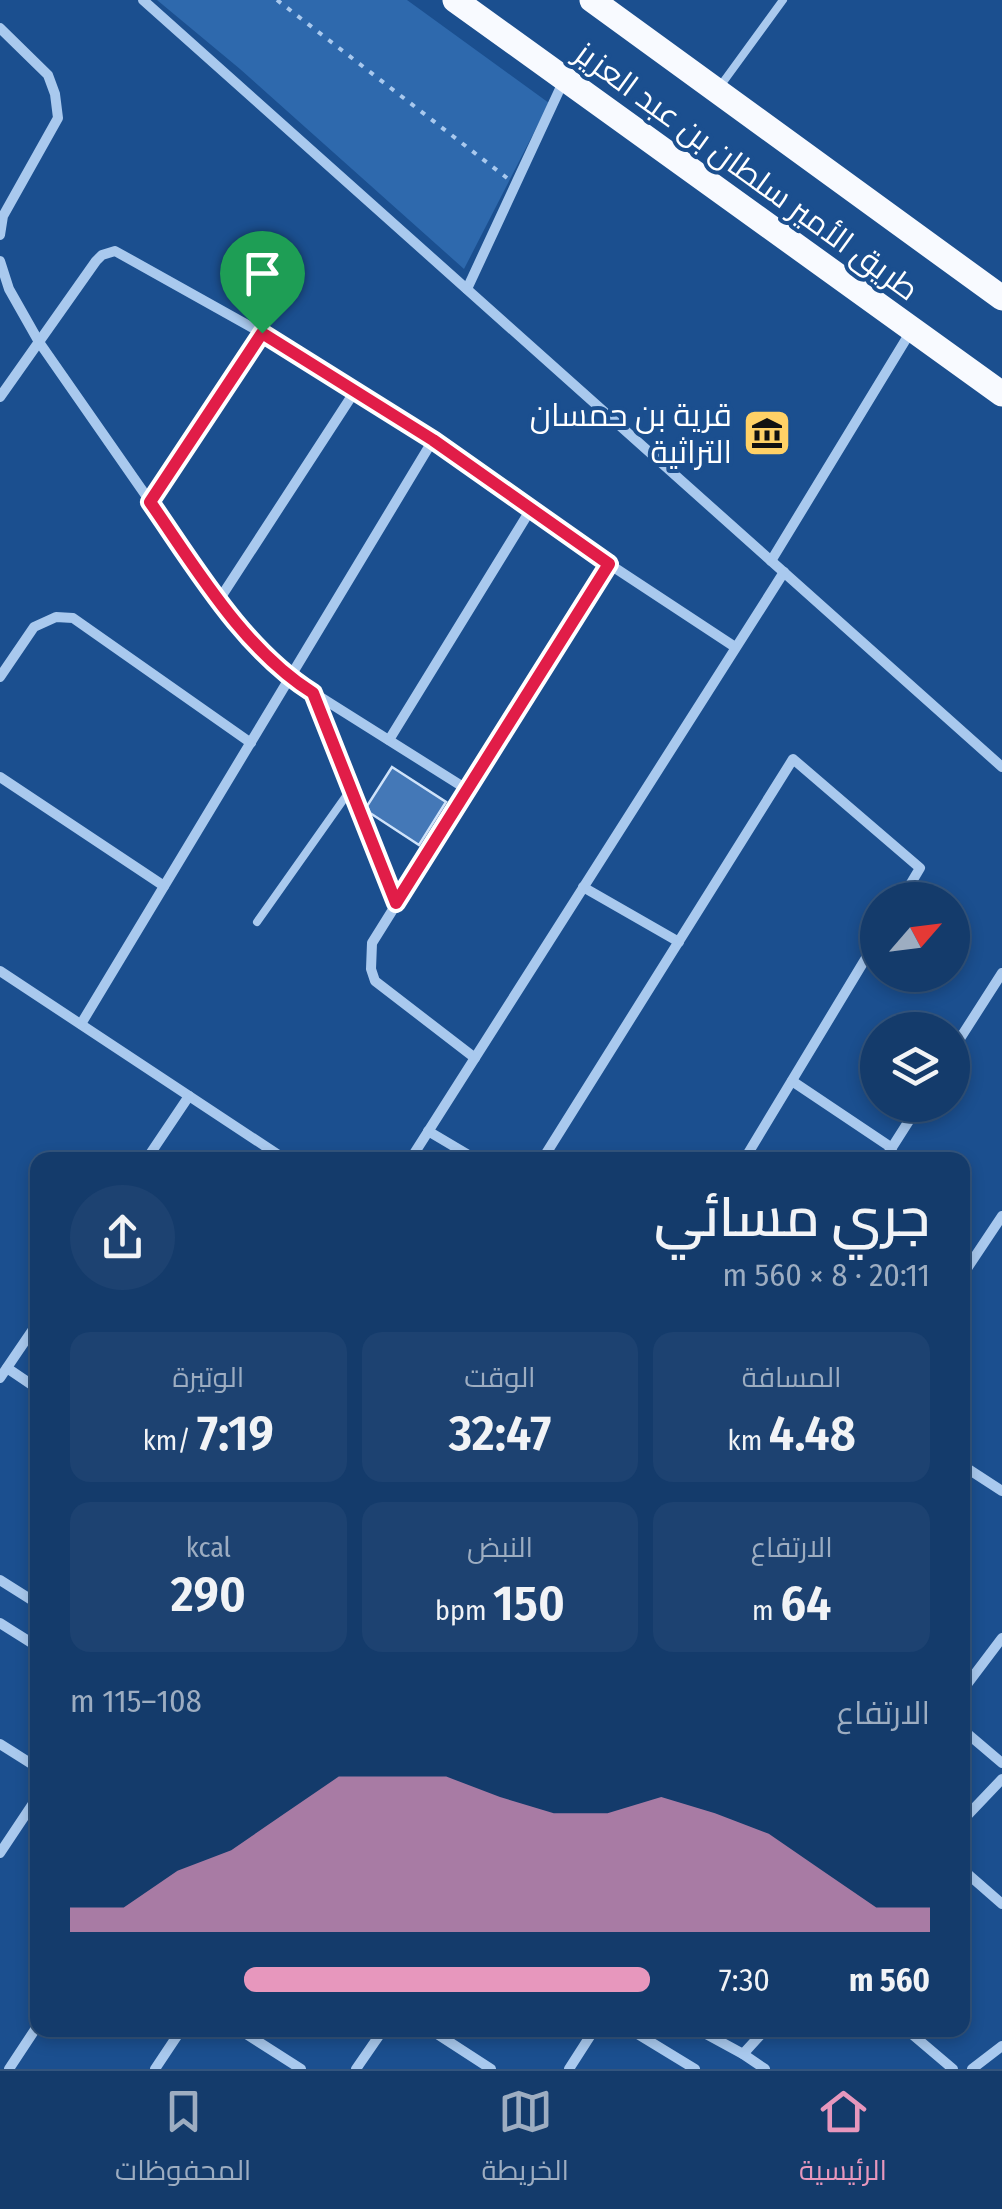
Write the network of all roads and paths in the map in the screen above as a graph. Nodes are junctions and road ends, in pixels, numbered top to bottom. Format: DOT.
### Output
graph roads {
  1 [pos="143,0"];
  2 [pos="278,0"];
  3 [pos="454,0"];
  4 [pos="783,0"];
  5 [pos="603,4"];
  6 [pos="2,34"];
  7 [pos="564,79"];
  8 [pos="716,90"];
  9 [pos="515,184"];
  10 [pos="0,235"];
  11 [pos="0,261"];
  12 [pos="467,289"];
  13 [pos="1002,298"];
  14 [pos="912,330"];
  15 [pos="262,333"];
  16 [pos="39,342"];
  17 [pos="356,391"];
  18 [pos="999,395"];
  19 [pos="0,397"];
  20 [pos="433,440"];
  21 [pos="150,502"];
  22 [pos="530,509"];
  23 [pos="771,560"];
  24 [pos="609,564"];
  25 [pos="784,572"];
  26 [pos="219,600"];
  27 [pos="736,648"];
  28 [pos="0,677"];
  29 [pos="290,678"];
  30 [pos="313,693"];
  31 [pos="388,740"];
  32 [pos="250,743"];
  33 [pos="1002,767"];
  34 [pos="0,777"];
  35 [pos="351,789"];
  36 [pos="468,790"];
  37 [pos="912,882"];
  38 [pos="164,886"];
  39 [pos="583,888"];
  40 [pos="396,903"];
  41 [pos="256,922"];
  42 [pos="679,942"];
  43 [pos="860,968"];
  44 [pos="0,971"];
  45 [pos="1002,973"];
  46 [pos="80,1024"];
  47 [pos="970,1024"];
  48 [pos="475,1058"];
  49 [pos="792,1081"];
  50 [pos="189,1096"];
  51 [pos="908,1122"];
  52 [pos="428,1131"];
  53 [pos="892,1148"];
  54 [pos="151,1152"];
  55 [pos="274,1152"];
  56 [pos="415,1152"];
  57 [pos="464,1152"];
  58 [pos="547,1152"];
  59 [pos="749,1152"];
  60 [pos="889,1152"];
  61 [pos="1001,1221"];
  62 [pos="970,1265"];
  63 [pos="30,1334"];
  64 [pos="3,1373"];
  65 [pos="30,1385"];
  66 [pos="970,1470"];
  67 [pos="1002,1491"];
  68 [pos="0,1580"];
  69 [pos="30,1599"];
  70 [pos="0,1623"];
  71 [pos="1002,1638"];
  72 [pos="30,1642"];
  73 [pos="970,1680"];
  74 [pos="970,1736"];
  75 [pos="0,1744"];
  76 [pos="30,1763"];
  77 [pos="1002,1764"];
  78 [pos="1002,1780"];
  79 [pos="30,1808"];
  80 [pos="970,1813"];
  81 [pos="0,1853"];
  82 [pos="970,1876"];
  83 [pos="1002,1904"];
  84 [pos="30,2037"];
  85 [pos="176,2037"];
  86 [pos="251,2037"];
  87 [pos="378,2037"];
  88 [pos="442,2037"];
  89 [pos="589,2037"];
  90 [pos="640,2037"];
  91 [pos="712,2037"];
  92 [pos="759,2037"];
  93 [pos="915,2037"];
  94 [pos="1002,2046"];
  95 [pos="743,2054"];
  96 [pos="679,2065"];
  97 [pos="9,2069"];
  98 [pos="155,2069"];
  99 [pos="301,2069"];
  100 [pos="356,2069"];
  101 [pos="490,2069"];
  102 [pos="568,2069"];
  103 [pos="695,2069"];
  104 [pos="765,2069"];
  105 [pos="953,2069"];
  106 [pos="972,2069"];
  1 -- 12 [label="street"];
  2 -- 9 [label="path"];
  3 -- 7 [label="highway, طريق الأمير سلطان بن عبد العزيز"];
  4 -- 8 [label="lane"];
  5 -- 8 [label="highway, طريق الأمير سلطان بن عبد العزيز"];
  6 -- 10 [label="street"];
  7 -- 9 [label="street"];
  7 -- 14 [label="highway, طريق الأمير سلطان بن عبد العزيز"];
  8 -- 13 [label="highway, طريق الأمير سلطان بن عبد العزيز"];
  9 -- 12 [label="street"];
  11 -- 16 [label="street"];
  12 -- 23 [label="street"];
  14 -- 18 [label="highway, طريق الأمير سلطان بن عبد العزيز"];
  14 -- 23 [label="street"];
  15 -- 16 [label="street"];
  15 -- 17 [label="street"];
  15 -- 21 [label="street"];
  16 -- 19 [label="street"];
  16 -- 21 [label="street"];
  17 -- 20 [label="street"];
  17 -- 26 [label="street"];
  20 -- 22 [label="street"];
  20 -- 29 [label="street"];
  21 -- 26 [label="street"];
  22 -- 24 [label="street"];
  22 -- 31 [label="street"];
  23 -- 25 [label="street"];
  24 -- 27 [label="street"];
  24 -- 36 [label="street"];
  25 -- 27 [label="street"];
  25 -- 33 [label="street"];
  26 -- 29 [label="street"];
  27 -- 39 [label="street"];
  28 -- 32 [label="street"];
  29 -- 30 [label="street"];
  29 -- 32 [label="street"];
  30 -- 31 [label="street"];
  30 -- 35 [label="street"];
  31 -- 36 [label="street"];
  32 -- 38 [label="street"];
  34 -- 38 [label="street"];
  35 -- 40 [label="street"];
  35 -- 41 [label="lane"];
  36 -- 40 [label="street"];
  37 -- 42 [label="street"];
  38 -- 46 [label="street"];
  39 -- 42 [label="street"];
  39 -- 48 [label="street"];
  40 -- 48 [label="street"];
  42 -- 58 [label="street"];
  43 -- 49 [label="street"];
  44 -- 46 [label="street"];
  45 -- 47 [label="street"];
  46 -- 50 [label="street"];
  48 -- 52 [label="street"];
  49 -- 53 [label="street"];
  49 -- 59 [label="street"];
  50 -- 54 [label="street"];
  50 -- 55 [label="street"];
  51 -- 53 [label="street"];
  52 -- 56 [label="street"];
  52 -- 57 [label="street"];
  53 -- 60 [label="street"];
  61 -- 62 [label="street"];
  63 -- 64 [label="street"];
  64 -- 65 [label="street"];
  66 -- 67 [label="street"];
  68 -- 69 [label="street"];
  70 -- 72 [label="street"];
  71 -- 73 [label="street"];
  74 -- 77 [label="street"];
  75 -- 76 [label="street"];
  78 -- 80 [label="street"];
  79 -- 81 [label="street"];
  82 -- 83 [label="street"];
  84 -- 97 [label="street"];
  85 -- 98 [label="street"];
  86 -- 99 [label="street"];
  87 -- 100 [label="street"];
  88 -- 101 [label="street"];
  89 -- 102 [label="street"];
  90 -- 96 [label="street"];
  91 -- 95 [label="street"];
  92 -- 95 [label="street"];
  93 -- 105 [label="street"];
  94 -- 106 [label="street"];
  95 -- 104 [label="street"];
  96 -- 103 [label="street"];
}
